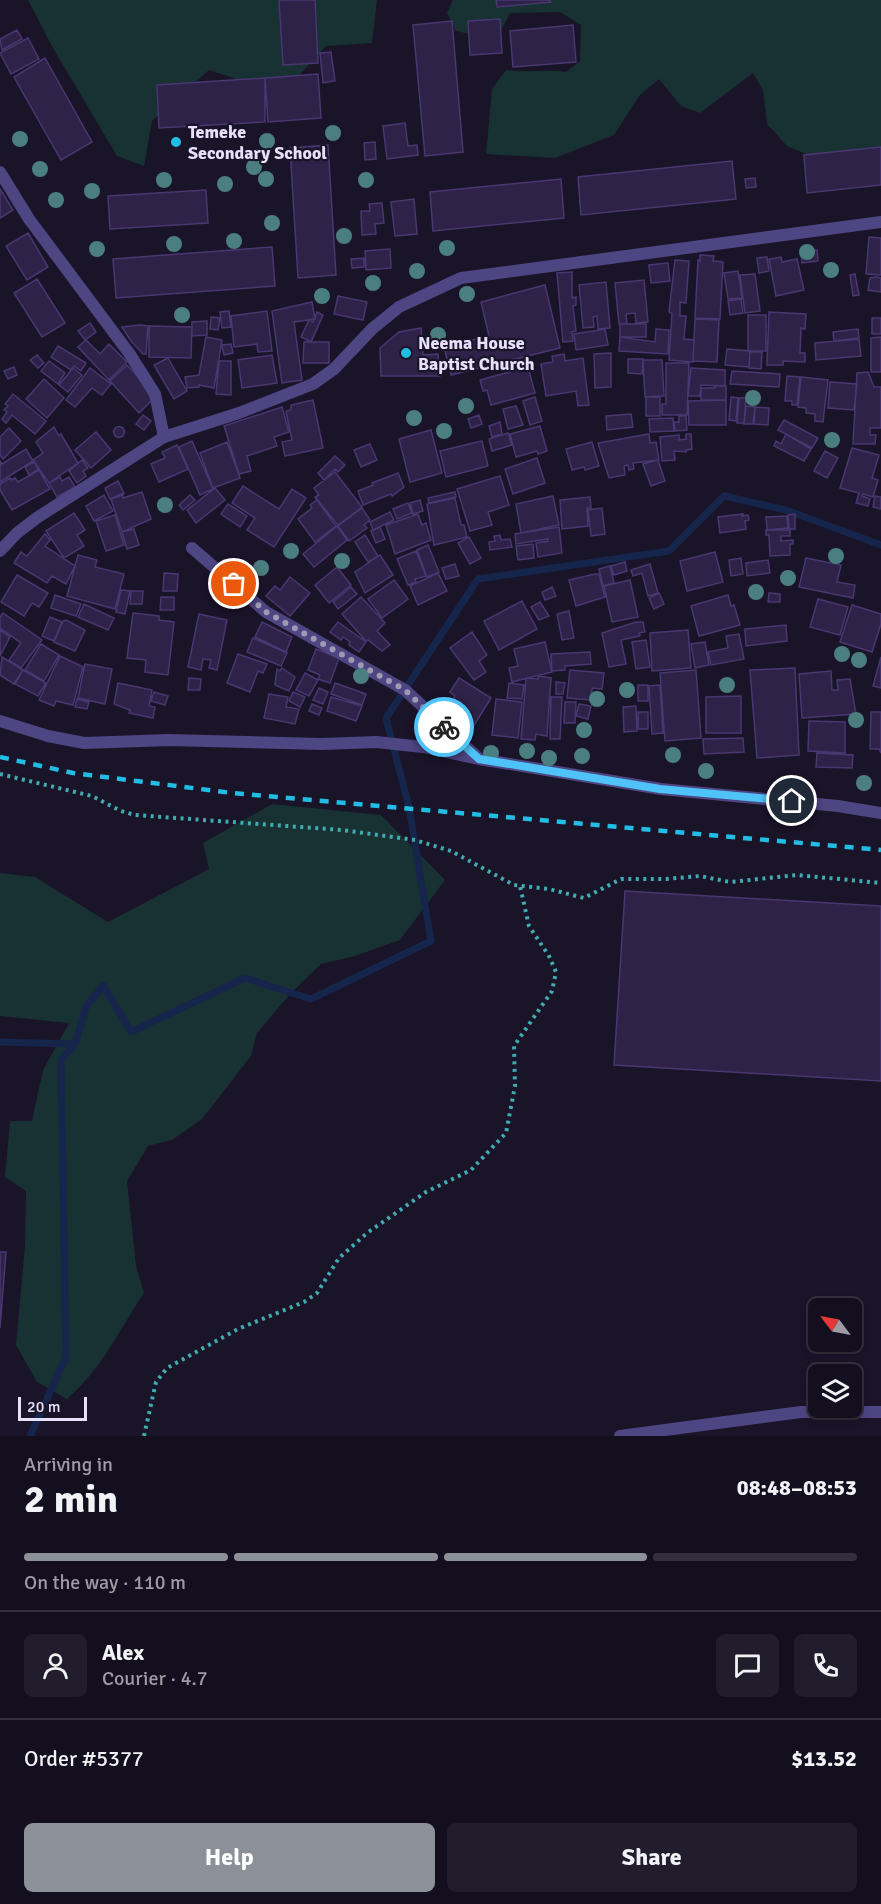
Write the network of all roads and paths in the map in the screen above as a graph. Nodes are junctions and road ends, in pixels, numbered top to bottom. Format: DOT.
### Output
graph roads {
  1 [pos="0,172"];
  2 [pos="881,222"];
  3 [pos="164,437"];
  4 [pos="1,546"];
  5 [pos="192,548"];
  6 [pos="0,721"];
  7 [pos="479,759"];
  8 [pos="0,774"];
  9 [pos="881,813"];
  10 [pos="881,883"];
  11 [pos="520,886"];
  12 [pos="881,1412"];
  13 [pos="144,1436"];
  14 [pos="620,1436"];
  1 -- 3 [label="street"];
  2 -- 3 [label="street"];
  3 -- 4 [label="street"];
  5 -- 7 [label="street"];
  6 -- 7 [label="street"];
  7 -- 9 [label="street"];
  8 -- 11 [label="path"];
  10 -- 11 [label="path"];
  11 -- 13 [label="path"];
  12 -- 14 [label="street"];
}
